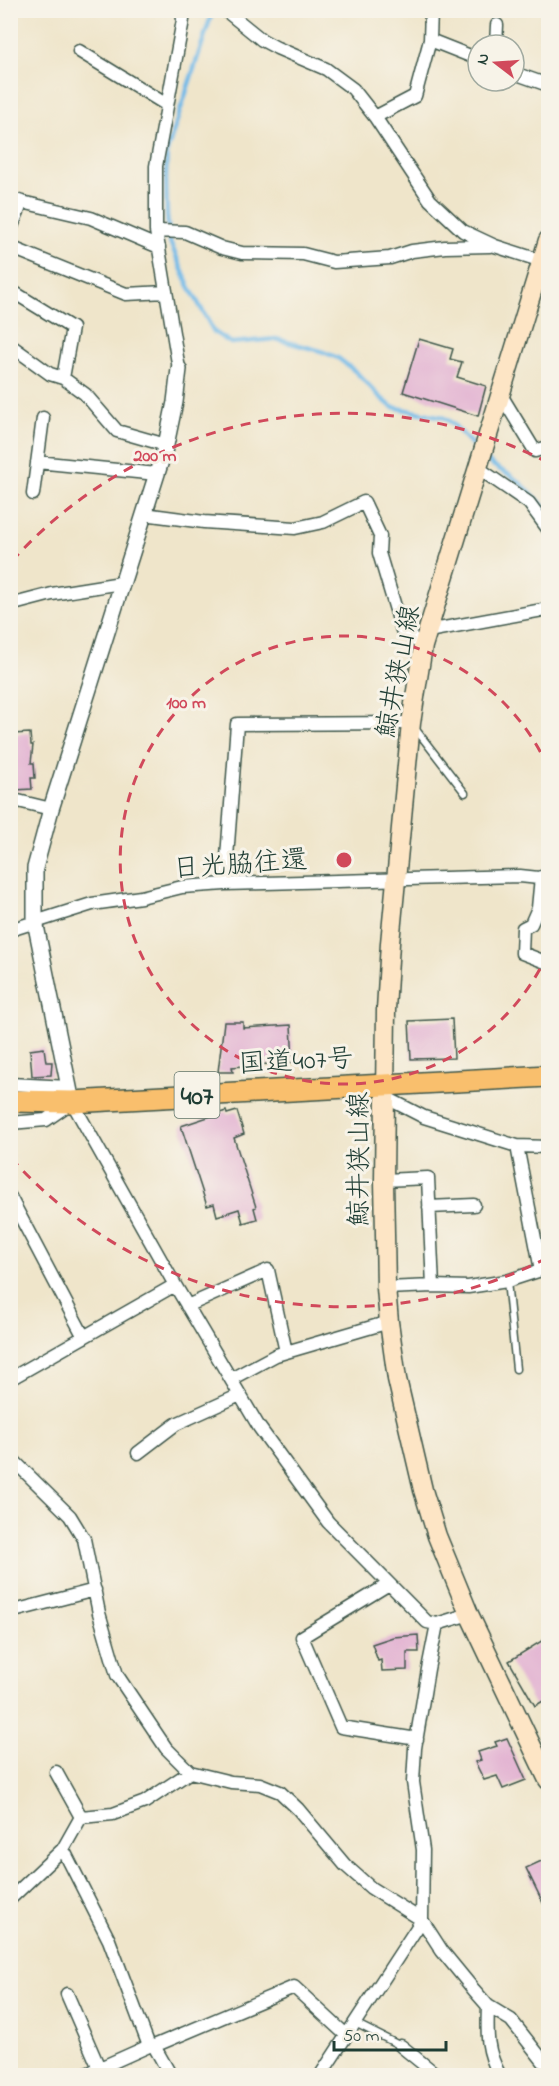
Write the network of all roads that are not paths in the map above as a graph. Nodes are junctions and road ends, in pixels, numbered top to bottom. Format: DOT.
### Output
graph roads {
  1 [pos="182,10"];
  2 [pos="225,10"];
  3 [pos="431,10"];
  4 [pos="239,15"];
  5 [pos="497,25"];
  6 [pos="497,33"];
  7 [pos="430,40"];
  8 [pos="80,51"];
  9 [pos="466,54"];
  10 [pos="526,77"];
  11 [pos="549,85"];
  12 [pos="168,105"];
  13 [pos="375,117"];
  14 [pos="16,200"];
  15 [pos="10,231"];
  16 [pos="165,231"];
  17 [pos="549,240"];
  18 [pos="495,246"];
  19 [pos="10,247"];
  20 [pos="159,248"];
  21 [pos="545,261"];
  22 [pos="10,290"];
  23 [pos="166,292"];
  24 [pos="10,345"];
  25 [pos="179,369"];
  26 [pos="63,378"];
  27 [pos="501,395"];
  28 [pos="43,418"];
  29 [pos="166,445"];
  30 [pos="549,447"];
  31 [pos="481,461"];
  32 [pos="37,462"];
  33 [pos="156,474"];
  34 [pos="33,494"];
  35 [pos="144,514"];
  36 [pos="549,529"];
  37 [pos="121,583"];
  38 [pos="10,604"];
  39 [pos="549,609"];
  40 [pos="426,639"];
  41 [pos="411,723"];
  42 [pos="465,793"];
  43 [pos="10,799"];
  44 [pos="51,809"];
  45 [pos="544,878"];
  46 [pos="397,879"];
  47 [pos="225,884"];
  48 [pos="35,921"];
  49 [pos="10,930"];
  50 [pos="549,963"];
  51 [pos="549,1076"];
  52 [pos="10,1084"];
  53 [pos="385,1090"];
  54 [pos="70,1094"];
  55 [pos="10,1101"];
  56 [pos="10,1123"];
  57 [pos="517,1146"];
  58 [pos="549,1147"];
  59 [pos="384,1180"];
  60 [pos="10,1197"];
  61 [pos="474,1205"];
  62 [pos="429,1207"];
  63 [pos="507,1281"];
  64 [pos="175,1285"];
  65 [pos="434,1286"];
  66 [pos="386,1288"];
  67 [pos="187,1306"];
  68 [pos="389,1322"];
  69 [pos="84,1337"];
  70 [pos="286,1352"];
  71 [pos="516,1370"];
  72 [pos="10,1379"];
  73 [pos="231,1379"];
  74 [pos="240,1395"];
  75 [pos="138,1453"];
  76 [pos="10,1457"];
  77 [pos="389,1584"];
  78 [pos="95,1590"];
  79 [pos="10,1612"];
  80 [pos="469,1614"];
  81 [pos="437,1624"];
  82 [pos="417,1739"];
  83 [pos="56,1772"];
  84 [pos="190,1772"];
  85 [pos="548,1774"];
  86 [pos="81,1817"];
  87 [pos="63,1849"];
  88 [pos="10,1899"];
  89 [pos="422,1920"];
  90 [pos="67,1994"];
  91 [pos="488,2006"];
  92 [pos="354,2022"];
  93 [pos="346,2035"];
  94 [pos="152,2046"];
  95 [pos="401,2046"];
  96 [pos="549,2067"];
  97 [pos="99,2068"];
  98 [pos="82,2076"];
  99 [pos="171,2076"];
  100 [pos="320,2076"];
  101 [pos="438,2076"];
  102 [pos="500,2076"];
  1 -- 12 [label="street"];
  2 -- 4 [label="street"];
  3 -- 7 [label="street"];
  4 -- 13 [label="street"];
  5 -- 6 [label="street"];
  7 -- 9 [label="street"];
  7 -- 13 [label="street"];
  8 -- 12 [label="street"];
  10 -- 11 [label="street"];
  12 -- 16 [label="street"];
  13 -- 18 [label="street"];
  14 -- 15 [label="street"];
  14 -- 20 [label="street"];
  16 -- 18 [label="street"];
  16 -- 20 [label="street"];
  17 -- 21 [label="main road, 鯨井狭山線"];
  18 -- 21 [label="street"];
  19 -- 23 [label="street"];
  20 -- 23 [label="street"];
  21 -- 27 [label="main road, 鯨井狭山線"];
  22 -- 26 [label="street"];
  23 -- 25 [label="street"];
  24 -- 26 [label="street"];
  25 -- 29 [label="street"];
  26 -- 29 [label="street"];
  27 -- 30 [label="street"];
  27 -- 31 [label="main road, 鯨井狭山線"];
  28 -- 32 [label="street"];
  29 -- 33 [label="street"];
  31 -- 36 [label="street"];
  31 -- 40 [label="main road, 鯨井狭山線"];
  32 -- 33 [label="street"];
  32 -- 34 [label="street"];
  33 -- 35 [label="street"];
  35 -- 37 [label="street"];
  35 -- 40 [label="street"];
  37 -- 38 [label="street"];
  37 -- 44 [label="street"];
  39 -- 40 [label="street"];
  40 -- 41 [label="main road, 鯨井狭山線"];
  41 -- 42 [label="lane"];
  41 -- 46 [label="main road, 鯨井狭山線"];
  41 -- 47 [label="street"];
  43 -- 44 [label="street"];
  44 -- 48 [label="street"];
  45 -- 46 [label="street, 日光脇往還"];
  45 -- 50 [label="street"];
  46 -- 47 [label="street, 日光脇往還"];
  46 -- 53 [label="main road, 鯨井狭山線"];
  47 -- 48 [label="street, 日光脇往還"];
  48 -- 49 [label="street, 日光脇往還"];
  48 -- 54 [label="street"];
  51 -- 53 [label="highway, 国道407号 / 407"];
  52 -- 54 [label="street"];
  53 -- 54 [label="highway, 国道407号 / 407"];
  53 -- 57 [label="street"];
  53 -- 59 [label="main road, 鯨井狭山線"];
  54 -- 55 [label="highway, 国道407号 / 407"];
  54 -- 56 [label="street"];
  54 -- 64 [label="street"];
  57 -- 58 [label="street"];
  57 -- 63 [label="street"];
  59 -- 62 [label="street"];
  59 -- 66 [label="main road, 鯨井狭山線"];
  60 -- 69 [label="street"];
  61 -- 62 [label="street"];
  62 -- 65 [label="street"];
  63 -- 65 [label="street"];
  63 -- 71 [label="lane"];
  64 -- 67 [label="street"];
  64 -- 69 [label="street"];
  65 -- 66 [label="street"];
  66 -- 68 [label="main road, 鯨井狭山線"];
  67 -- 70 [label="street"];
  67 -- 73 [label="street"];
  68 -- 70 [label="street"];
  68 -- 80 [label="main road, 鯨井狭山線"];
  69 -- 72 [label="street"];
  70 -- 73 [label="street"];
  73 -- 74 [label="street"];
  74 -- 75 [label="street"];
  74 -- 77 [label="street"];
  76 -- 78 [label="street"];
  77 -- 81 [label="street"];
  77 -- 82 [label="street"];
  78 -- 79 [label="street"];
  78 -- 84 [label="street"];
  80 -- 81 [label="street"];
  80 -- 85 [label="main road, 鯨井狭山線"];
  81 -- 82 [label="street"];
  82 -- 89 [label="street"];
  83 -- 86 [label="street"];
  84 -- 86 [label="street"];
  84 -- 89 [label="street"];
  86 -- 87 [label="street"];
  87 -- 88 [label="street"];
  87 -- 94 [label="street"];
  89 -- 91 [label="street"];
  89 -- 92 [label="street"];
  90 -- 97 [label="street"];
  91 -- 96 [label="street"];
  91 -- 102 [label="street"];
  92 -- 93 [label="street"];
  92 -- 95 [label="lane"];
  93 -- 94 [label="street"];
  93 -- 100 [label="street"];
  94 -- 97 [label="street"];
  94 -- 99 [label="street"];
  95 -- 101 [label="street"];
  97 -- 98 [label="street"];
}
